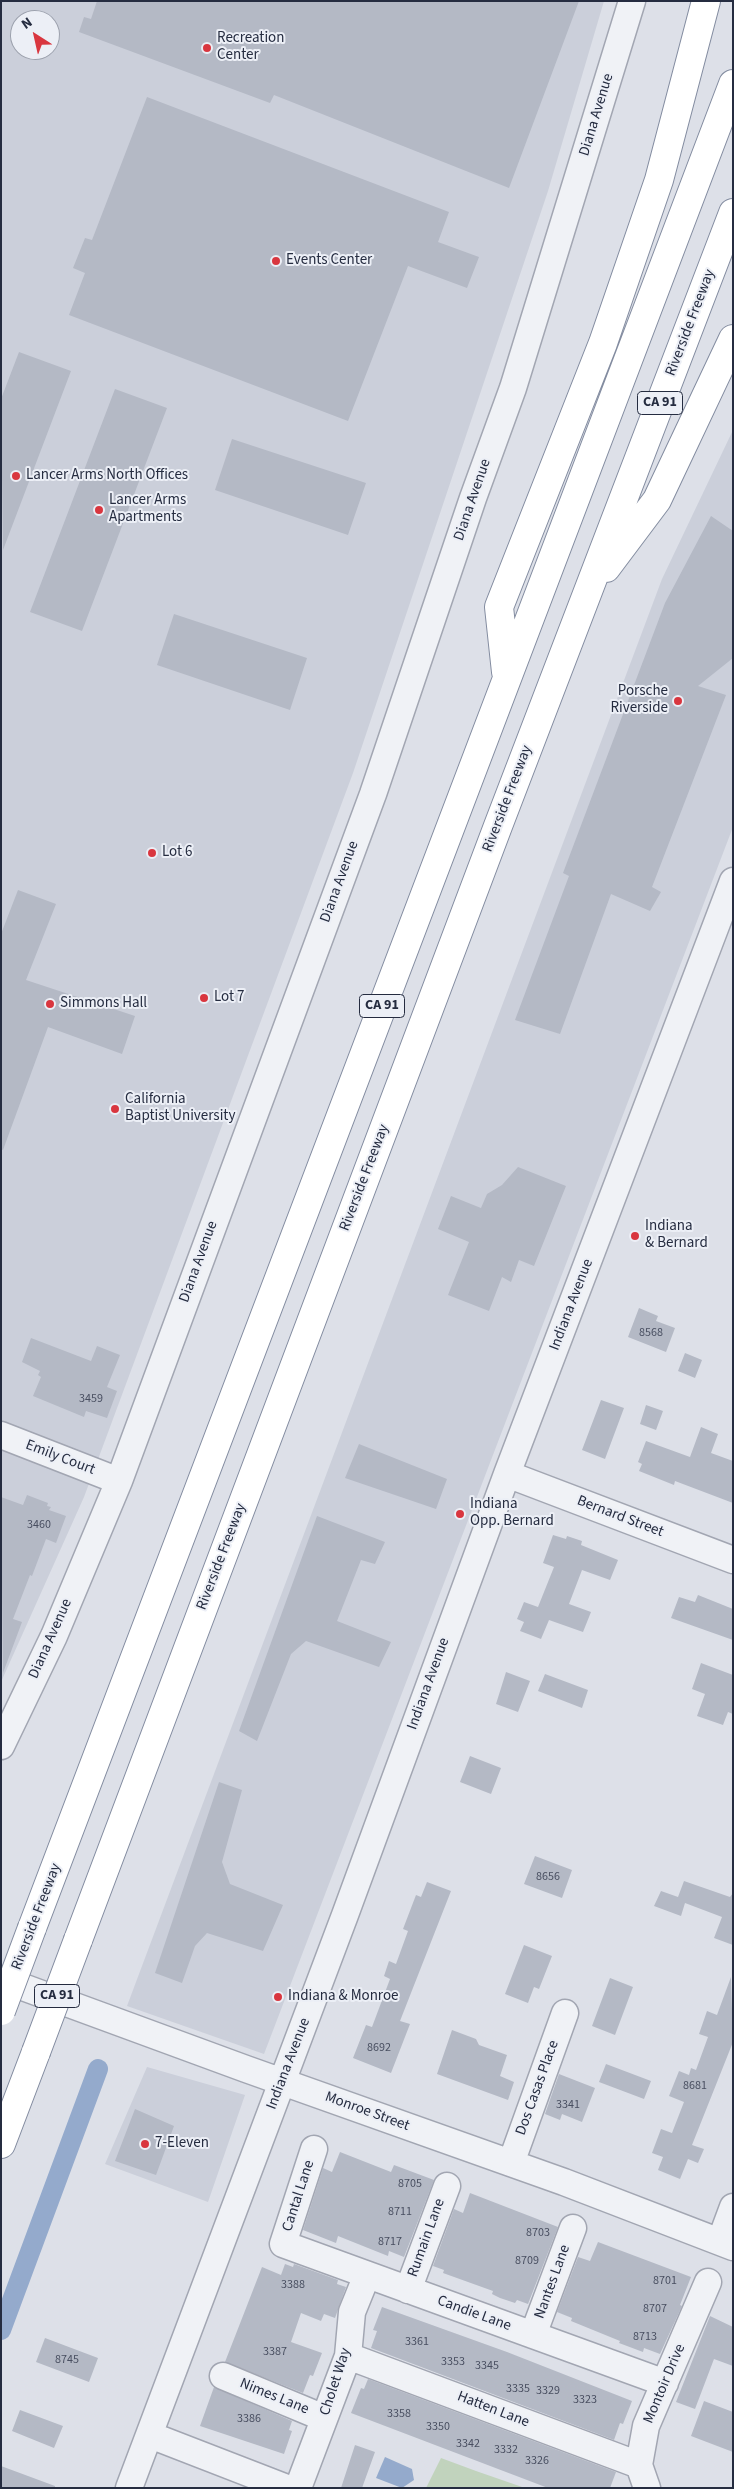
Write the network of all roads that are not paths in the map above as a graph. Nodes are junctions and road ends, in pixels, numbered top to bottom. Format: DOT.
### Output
graph roads {
  1 [pos="632,1"];
  2 [pos="706,1"];
  3 [pos="733,84"];
  4 [pos="733,213"];
  5 [pos="733,339"];
  6 [pos="587,593"];
  7 [pos="507,677"];
  8 [pos="733,882"];
  9 [pos="1,1435"];
  10 [pos="507,1474"];
  11 [pos="119,1481"];
  12 [pos="733,1560"];
  13 [pos="10,1706"];
  14 [pos="1,1746"];
  15 [pos="1,1979"];
  16 [pos="1,2010"];
  17 [pos="565,2013"];
  18 [pos="283,2082"];
  19 [pos="1,2144"];
  20 [pos="314,2149"];
  21 [pos="511,2163"];
  22 [pos="447,2186"];
  23 [pos="733,2208"];
  24 [pos="572,2228"];
  25 [pos="283,2244"];
  26 [pos="726,2244"];
  27 [pos="367,2275"];
  28 [pos="708,2282"];
  29 [pos="408,2290"];
  30 [pos="534,2335"];
  31 [pos="348,2356"];
  32 [pos="223,2376"];
  33 [pos="665,2383"];
  34 [pos="324,2418"];
  35 [pos="150,2435"];
  36 [pos="643,2476"];
  37 [pos="129,2488"];
  38 [pos="288,2488"];
  39 [pos="298,2488"];
  1 -- 11 [label="street, Diana Avenue"];
  2 -- 7 [label="highway"];
  3 -- 7 [label="highway, Riverside Freeway / CA 91"];
  4 -- 6 [label="highway, Riverside Freeway / CA 91"];
  5 -- 6 [label="highway"];
  6 -- 19 [label="highway, Riverside Freeway / CA 91, bridge"];
  7 -- 16 [label="highway, Riverside Freeway / CA 91, bridge"];
  8 -- 10 [label="street, Indiana Avenue"];
  9 -- 11 [label="street, Emily Court"];
  10 -- 12 [label="street, Bernard Street"];
  10 -- 18 [label="street, Indiana Avenue"];
  11 -- 13 [label="street, Diana Avenue"];
  13 -- 14 [label="street, Diana Avenue"];
  15 -- 18 [label="street, Monroe Street"];
  17 -- 21 [label="street, Dos Casas Place"];
  18 -- 21 [label="street, Monroe Street"];
  18 -- 35 [label="street, Indiana Avenue"];
  20 -- 25 [label="street, Cantal Lane"];
  21 -- 26 [label="street, Monroe Street"];
  22 -- 29 [label="street, Rumain Lane"];
  23 -- 26 [label="street"];
  24 -- 30 [label="street, Nantes Lane"];
  25 -- 27 [label="street, Candie Lane"];
  27 -- 29 [label="street, Candie Lane"];
  27 -- 31 [label="street, Cholet Way"];
  28 -- 33 [label="street, Montoir Drive"];
  29 -- 30 [label="street, Candie Lane"];
  30 -- 33 [label="street, Candie Lane"];
  31 -- 34 [label="street, Cholet Way"];
  31 -- 36 [label="street, Hatten Lane"];
  32 -- 34 [label="street, Nimes Lane"];
  33 -- 36 [label="street, Montoir Drive"];
  34 -- 39 [label="street, Cholet Way"];
  35 -- 37 [label="street, Indiana Avenue"];
  35 -- 38 [label="street"];
}
